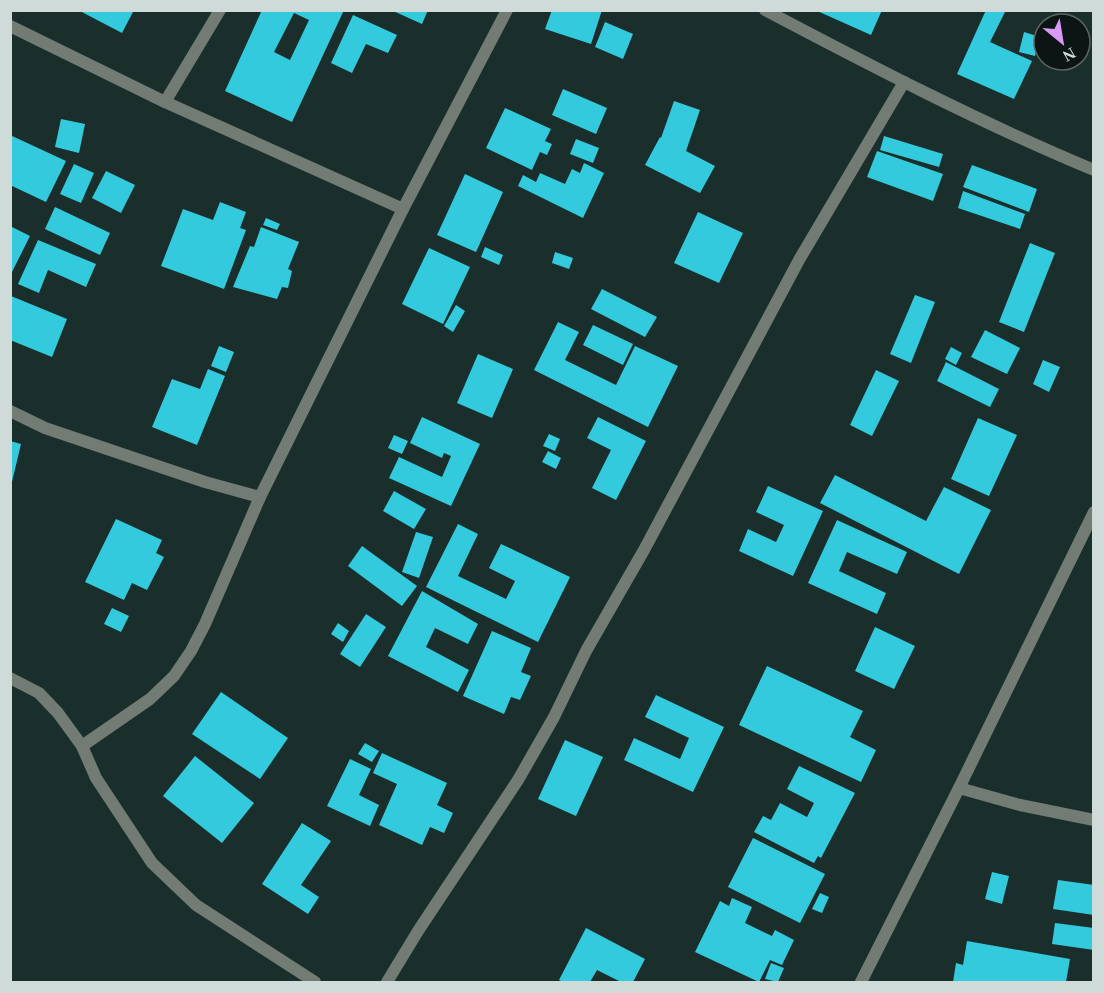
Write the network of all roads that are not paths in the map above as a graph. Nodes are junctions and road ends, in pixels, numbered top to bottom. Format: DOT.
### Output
graph roads {
  1 [pos="220,10"];
  2 [pos="507,10"];
  3 [pos="765,10"];
  4 [pos="10,26"];
  5 [pos="904,82"];
  6 [pos="165,102"];
  7 [pos="1094,170"];
  8 [pos="403,209"];
  9 [pos="10,411"];
  10 [pos="260,497"];
  11 [pos="1094,512"];
  12 [pos="10,678"];
  13 [pos="82,746"];
  14 [pos="959,788"];
  15 [pos="1094,820"];
  16 [pos="315,982"];
  17 [pos="387,982"];
  18 [pos="861,982"];
  1 -- 6 [label="street"];
  2 -- 8 [label="street"];
  3 -- 5 [label="street"];
  4 -- 6 [label="street"];
  5 -- 7 [label="street"];
  5 -- 17 [label="street"];
  6 -- 8 [label="street"];
  8 -- 10 [label="street"];
  9 -- 10 [label="street"];
  10 -- 13 [label="street"];
  11 -- 14 [label="street"];
  12 -- 13 [label="street"];
  13 -- 16 [label="street"];
  14 -- 15 [label="street"];
  14 -- 18 [label="street"];
}
